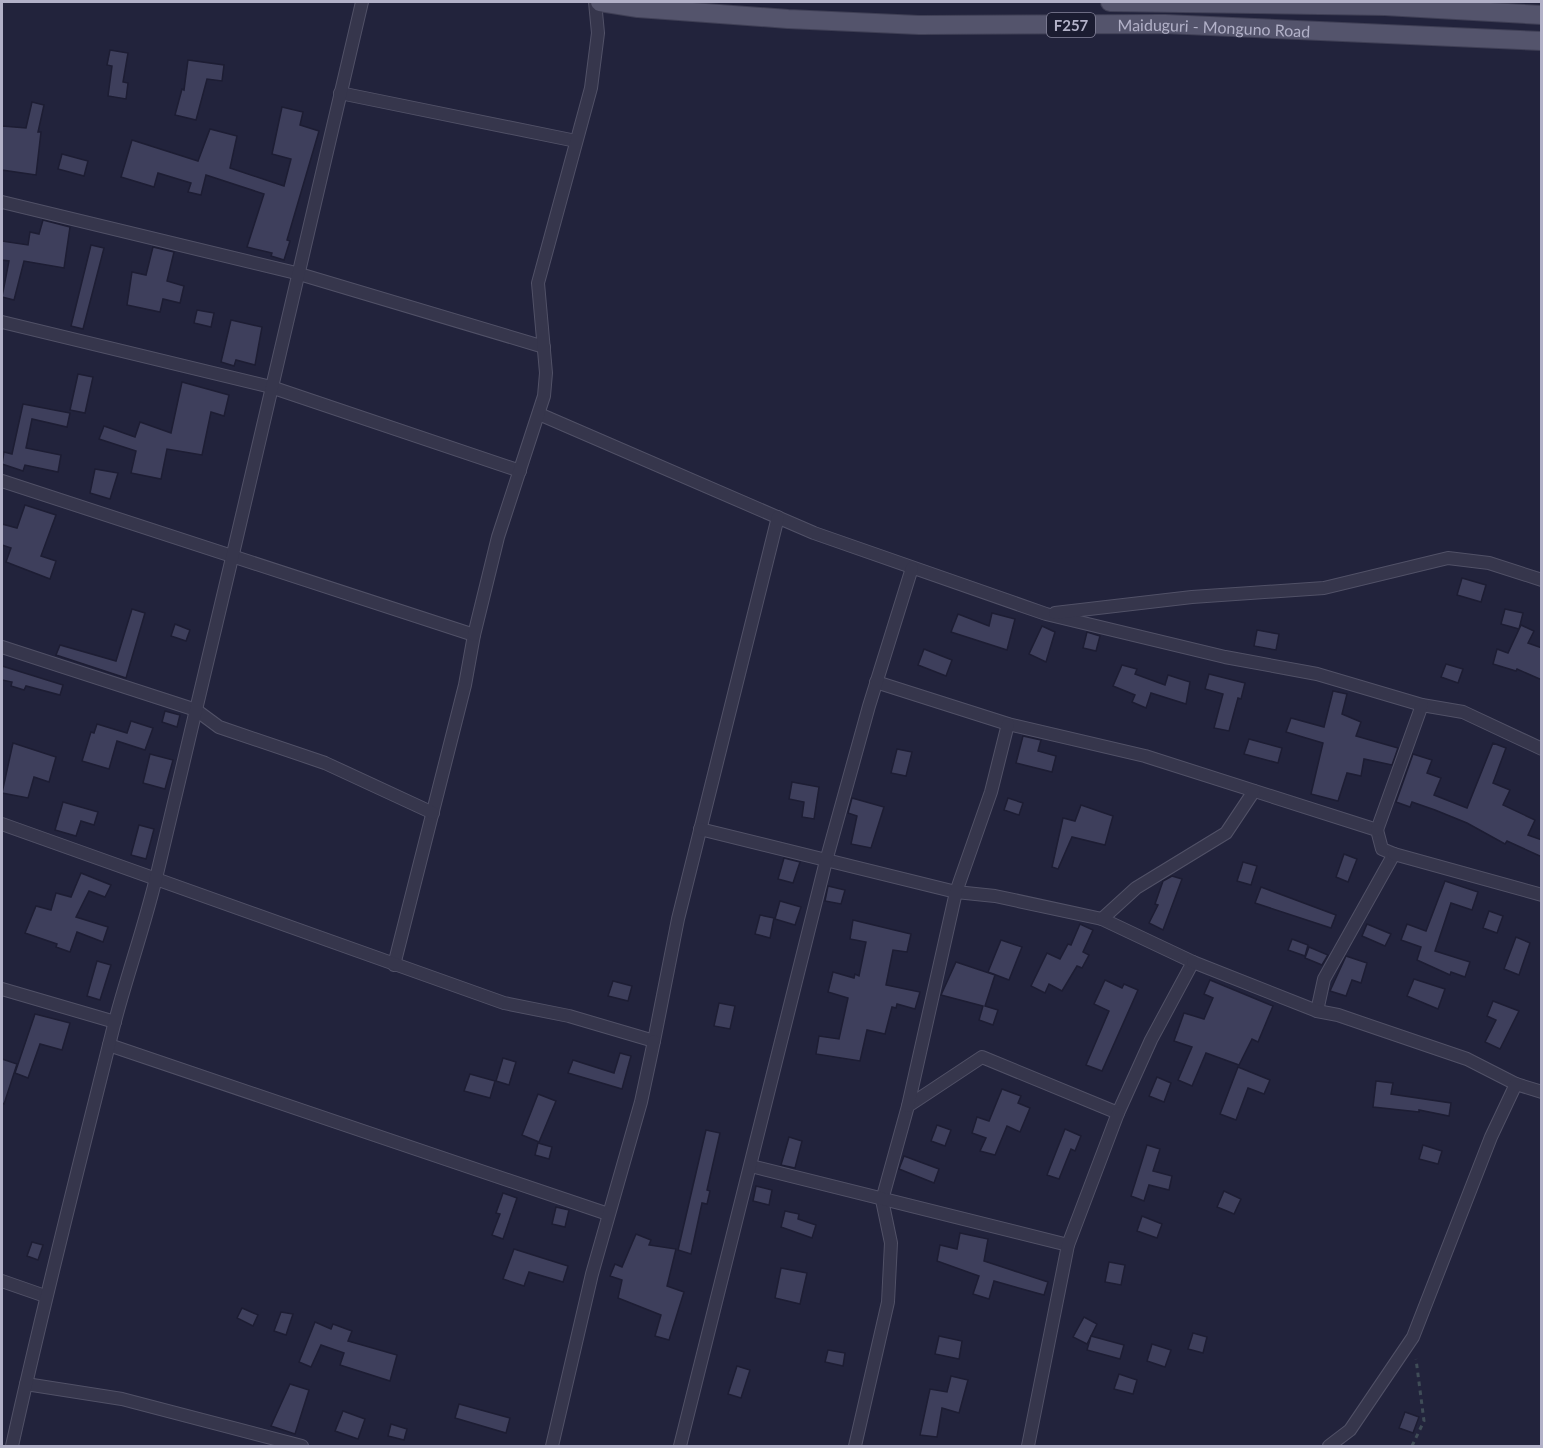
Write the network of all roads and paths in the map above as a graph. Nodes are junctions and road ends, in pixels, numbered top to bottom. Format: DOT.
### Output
graph roads {
  1 [pos="362,2"];
  2 [pos="595,2"];
  3 [pos="600,2"];
  4 [pos="1110,2"];
  5 [pos="1372,4"];
  6 [pos="1542,15"];
  7 [pos="1542,41"];
  8 [pos="340,93"];
  9 [pos="576,141"];
  10 [pos="2,202"];
  11 [pos="296,273"];
  12 [pos="2,322"];
  13 [pos="544,347"];
  14 [pos="271,387"];
  15 [pos="539,414"];
  16 [pos="520,471"];
  17 [pos="2,481"];
  18 [pos="778,517"];
  19 [pos="233,558"];
  20 [pos="912,568"];
  21 [pos="1542,580"];
  22 [pos="1046,614"];
  23 [pos="474,634"];
  24 [pos="2,647"];
  25 [pos="876,682"];
  26 [pos="1422,705"];
  27 [pos="196,710"];
  28 [pos="1008,724"];
  29 [pos="1542,749"];
  30 [pos="1254,791"];
  31 [pos="433,813"];
  32 [pos="2,824"];
  33 [pos="700,829"];
  34 [pos="1377,830"];
  35 [pos="1394,854"];
  36 [pos="826,861"];
  37 [pos="156,880"];
  38 [pos="956,892"];
  39 [pos="1542,894"];
  40 [pos="1102,919"];
  41 [pos="1193,962"];
  42 [pos="394,965"];
  43 [pos="2,989"];
  44 [pos="1317,1011"];
  45 [pos="115,1022"];
  46 [pos="654,1041"];
  47 [pos="109,1045"];
  48 [pos="1516,1084"];
  49 [pos="1542,1092"];
  50 [pos="908,1106"];
  51 [pos="1118,1113"];
  52 [pos="751,1166"];
  53 [pos="882,1200"];
  54 [pos="608,1214"];
  55 [pos="1068,1245"];
  56 [pos="2,1281"];
  57 [pos="45,1296"];
  58 [pos="1413,1337"];
  59 [pos="26,1384"];
  60 [pos="12,1446"];
  61 [pos="302,1446"];
  62 [pos="552,1446"];
  63 [pos="680,1446"];
  64 [pos="855,1446"];
  65 [pos="1028,1446"];
  66 [pos="1329,1446"];
  67 [pos="1412,1446"];
  1 -- 8 [label="street"];
  2 -- 9 [label="street"];
  3 -- 7 [label="main road, Maiduguri - Monguno Road / F257"];
  4 -- 5 [label="main road, Maiduguri - Monguno Road / F257"];
  5 -- 6 [label="main road, Maiduguri - Monguno Road / F257"];
  8 -- 9 [label="street"];
  8 -- 11 [label="street"];
  9 -- 13 [label="street"];
  10 -- 11 [label="street"];
  11 -- 13 [label="street"];
  11 -- 14 [label="street"];
  12 -- 14 [label="street"];
  13 -- 15 [label="street"];
  14 -- 16 [label="street"];
  14 -- 19 [label="street"];
  15 -- 16 [label="street"];
  15 -- 18 [label="street"];
  16 -- 23 [label="street"];
  17 -- 19 [label="street"];
  18 -- 20 [label="street"];
  18 -- 33 [label="street"];
  19 -- 23 [label="street"];
  19 -- 27 [label="street"];
  20 -- 22 [label="street"];
  20 -- 25 [label="street"];
  21 -- 22 [label="street"];
  22 -- 26 [label="street"];
  23 -- 31 [label="street"];
  24 -- 27 [label="street"];
  25 -- 28 [label="street"];
  25 -- 36 [label="street"];
  26 -- 29 [label="street"];
  26 -- 34 [label="street"];
  27 -- 31 [label="street"];
  27 -- 37 [label="street"];
  28 -- 30 [label="street"];
  28 -- 38 [label="street"];
  30 -- 34 [label="street"];
  30 -- 40 [label="street"];
  31 -- 42 [label="street"];
  32 -- 37 [label="street"];
  33 -- 36 [label="street"];
  33 -- 46 [label="street"];
  34 -- 35 [label="street"];
  35 -- 39 [label="street"];
  35 -- 44 [label="street"];
  36 -- 38 [label="street"];
  36 -- 52 [label="street"];
  37 -- 42 [label="street"];
  37 -- 45 [label="street"];
  38 -- 40 [label="street"];
  38 -- 50 [label="street"];
  40 -- 41 [label="street"];
  41 -- 44 [label="street"];
  41 -- 51 [label="street"];
  42 -- 46 [label="street"];
  43 -- 45 [label="street"];
  44 -- 48 [label="street"];
  45 -- 47 [label="street"];
  46 -- 54 [label="street"];
  47 -- 54 [label="street"];
  47 -- 57 [label="street"];
  48 -- 49 [label="street"];
  48 -- 58 [label="street"];
  50 -- 51 [label="street"];
  50 -- 53 [label="street"];
  51 -- 55 [label="street"];
  52 -- 53 [label="street"];
  52 -- 63 [label="street"];
  53 -- 55 [label="street"];
  53 -- 64 [label="street"];
  54 -- 62 [label="street"];
  55 -- 65 [label="street"];
  56 -- 57 [label="street"];
  57 -- 59 [label="street"];
  58 -- 66 [label="street"];
  58 -- 67 [label="path"];
  59 -- 60 [label="street"];
  59 -- 61 [label="street"];
}
